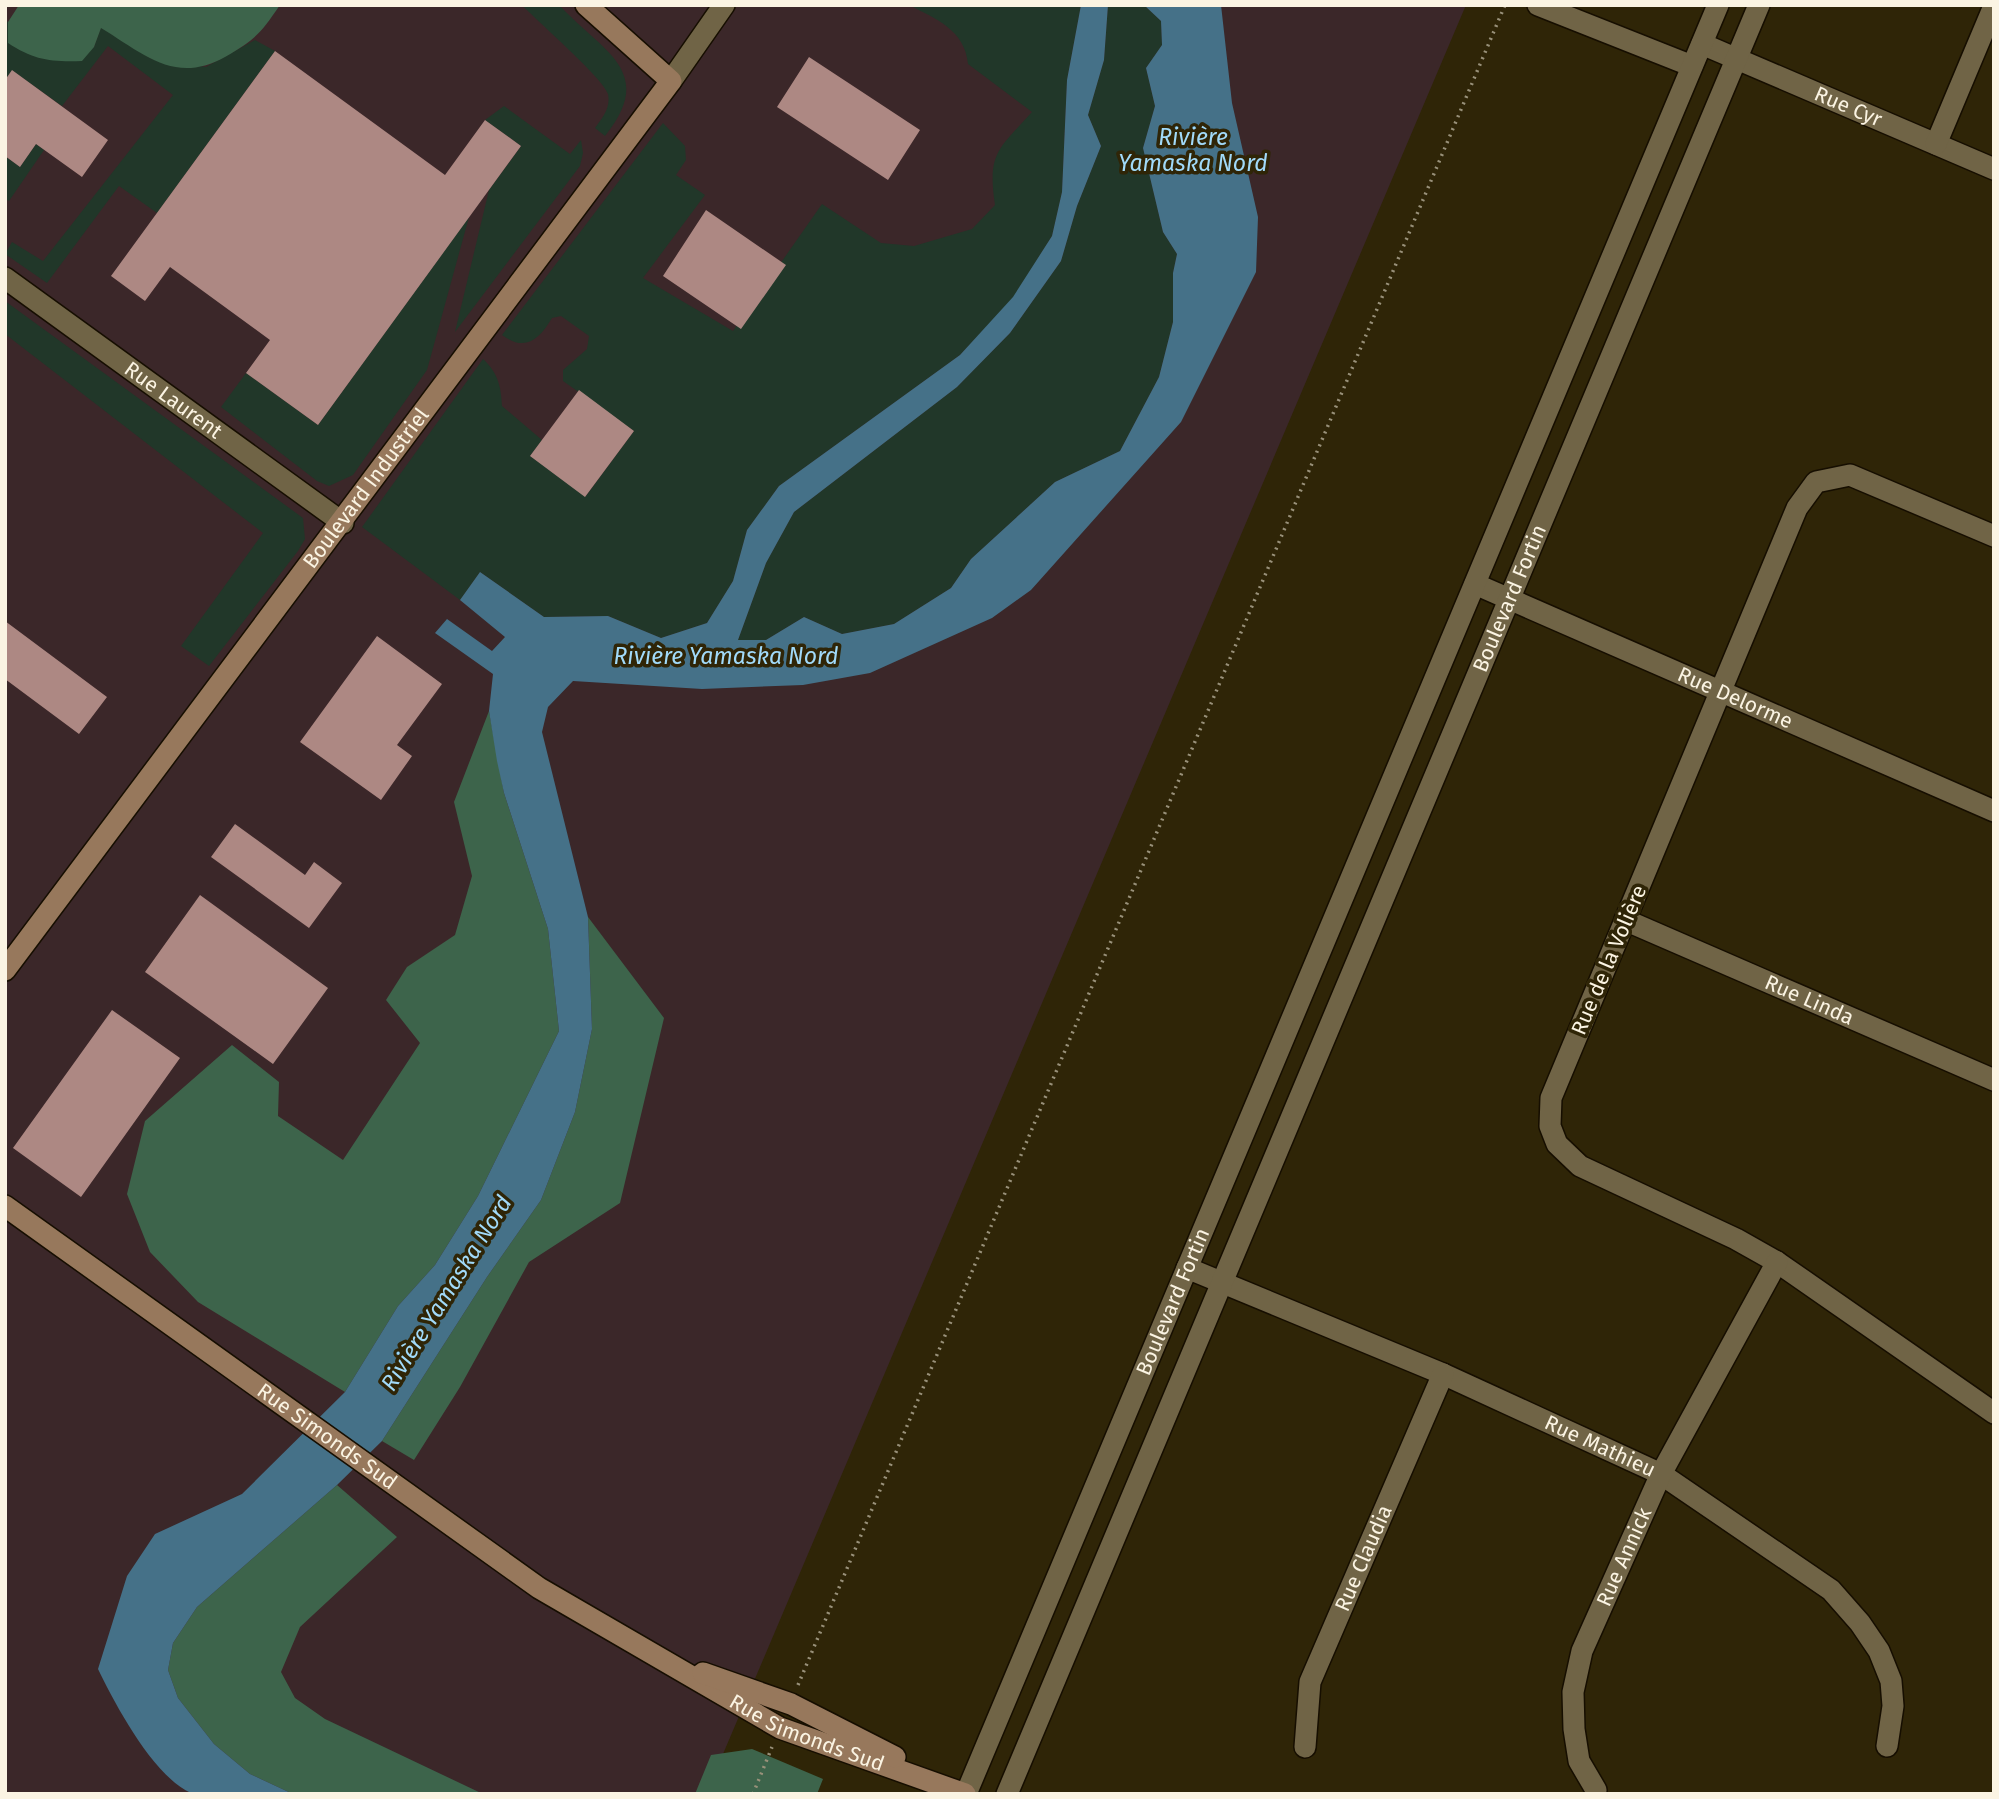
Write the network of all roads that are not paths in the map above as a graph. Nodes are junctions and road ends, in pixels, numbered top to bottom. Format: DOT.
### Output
graph roads {
  1 [pos="586,5"];
  2 [pos="724,5"];
  3 [pos="1538,5"];
  4 [pos="1718,5"];
  5 [pos="1759,5"];
  6 [pos="1994,6"];
  7 [pos="1702,44"];
  8 [pos="1736,59"];
  9 [pos="1692,66"];
  10 [pos="671,81"];
  11 [pos="1936,144"];
  12 [pos="1994,169"];
  13 [pos="5,278"];
  14 [pos="1582,328"];
  15 [pos="1618,341"];
  16 [pos="343,523"];
  17 [pos="1994,536"];
  18 [pos="1475,584"];
  19 [pos="1509,600"];
  20 [pos="1721,693"];
  21 [pos="1994,811"];
  22 [pos="1367,839"];
  23 [pos="1402,855"];
  24 [pos="1625,920"];
  25 [pos="5,970"];
  26 [pos="1269,1074"];
  27 [pos="1994,1080"];
  28 [pos="1303,1089"];
  29 [pos="5,1206"];
  30 [pos="1777,1262"];
  31 [pos="1187,1268"];
  32 [pos="1222,1282"];
  33 [pos="1443,1374"];
  34 [pos="1994,1413"];
  35 [pos="1661,1474"];
  36 [pos="1076,1531"];
  37 [pos="1112,1545"];
  38 [pos="655,1656"];
  39 [pos="1887,1746"];
  40 [pos="1305,1747"];
  41 [pos="1596,1790"];
  42 [pos="966,1794"];
  43 [pos="1007,1794"];
  1 -- 10 [label="street"];
  2 -- 10 [label="street, Boulevard Industriel"];
  3 -- 9 [label="street"];
  4 -- 7 [label="street, Boulevard Fortin"];
  5 -- 8 [label="street, Boulevard Fortin"];
  6 -- 11 [label="street"];
  7 -- 8 [label="street, Rue Cyr"];
  7 -- 9 [label="street, Boulevard Fortin"];
  8 -- 11 [label="street, Rue Cyr"];
  8 -- 15 [label="street, Boulevard Fortin"];
  9 -- 14 [label="street, Boulevard Fortin"];
  10 -- 16 [label="street, Boulevard Industriel"];
  11 -- 12 [label="street, Rue Cyr"];
  13 -- 16 [label="street, Rue Laurent"];
  14 -- 15 [label="street"];
  14 -- 18 [label="street, Boulevard Fortin"];
  15 -- 19 [label="street, Boulevard Fortin"];
  16 -- 25 [label="street, Boulevard Industriel"];
  17 -- 20 [label="street, Rue de la Volière"];
  18 -- 19 [label="street, Rue Delorme"];
  18 -- 22 [label="street, Boulevard Fortin"];
  19 -- 20 [label="street, Rue Delorme"];
  19 -- 23 [label="street, Boulevard Fortin"];
  20 -- 21 [label="street, Rue Delorme"];
  20 -- 24 [label="street, Rue de la Volière"];
  22 -- 23 [label="street"];
  22 -- 26 [label="street, Boulevard Fortin"];
  23 -- 28 [label="street, Boulevard Fortin"];
  24 -- 27 [label="street, Rue Linda"];
  24 -- 30 [label="street, Rue de la Volière"];
  26 -- 28 [label="street"];
  26 -- 31 [label="street, Boulevard Fortin"];
  28 -- 32 [label="street, Boulevard Fortin"];
  29 -- 38 [label="street, Rue Simonds Sud"];
  30 -- 34 [label="street, Rue de la Volière"];
  30 -- 35 [label="street, Rue Annick"];
  31 -- 32 [label="street, Rue Mathieu"];
  31 -- 36 [label="street, Boulevard Fortin"];
  32 -- 33 [label="street, Rue Mathieu"];
  32 -- 37 [label="street, Boulevard Fortin"];
  33 -- 35 [label="street, Rue Mathieu"];
  33 -- 40 [label="street, Rue Claudia"];
  35 -- 39 [label="street, Rue Mathieu"];
  35 -- 41 [label="street, Rue Annick"];
  36 -- 37 [label="street"];
  36 -- 42 [label="street, Boulevard Fortin"];
  37 -- 43 [label="street, Boulevard Fortin"];
  38 -- 42 [label="street, Rue Simonds Sud"];
  38 -- 42 [label="street, Rue Simonds Sud"];
}
